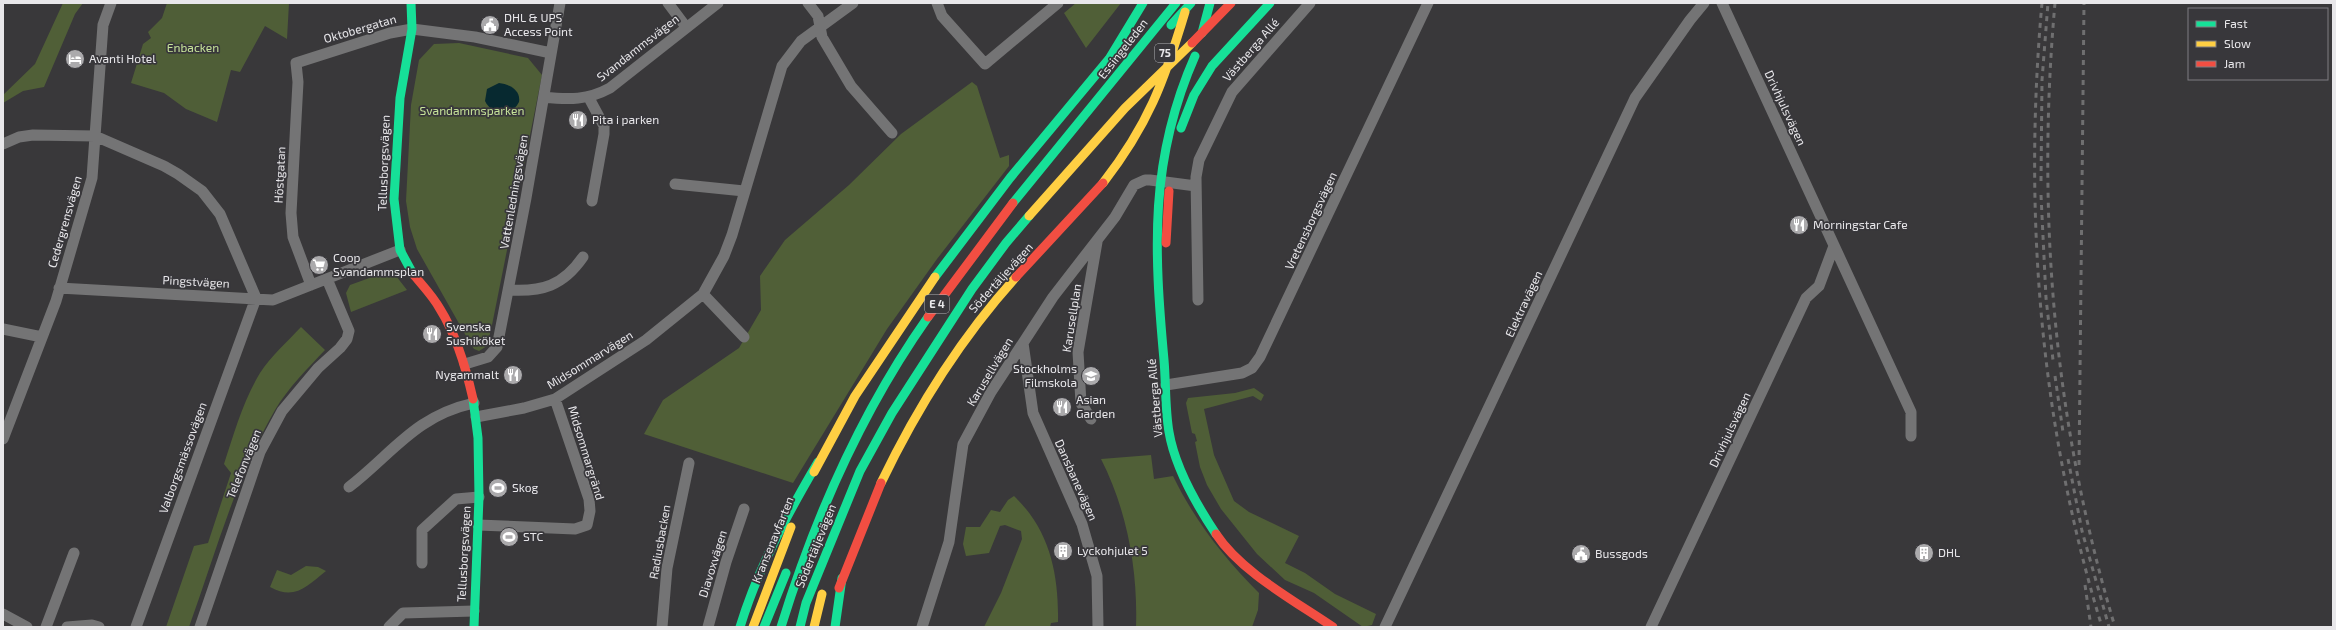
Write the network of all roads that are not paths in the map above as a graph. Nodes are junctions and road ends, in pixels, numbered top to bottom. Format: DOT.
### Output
graph roads {
  1 [pos="111,3"];
  2 [pos="411,3"];
  3 [pos="560,3"];
  4 [pos="668,3"];
  5 [pos="718,3"];
  6 [pos="808,3"];
  7 [pos="853,3"];
  8 [pos="937,3"];
  9 [pos="1058,3"];
  10 [pos="1143,3"];
  11 [pos="1188,3"];
  12 [pos="1191,3"];
  13 [pos="1211,3"];
  14 [pos="1231,3"];
  15 [pos="1270,3"];
  16 [pos="1310,3"];
  17 [pos="1428,3"];
  18 [pos="1704,3"];
  19 [pos="1722,3"];
  20 [pos="1174,6"];
  21 [pos="821,26"];
  22 [pos="686,28"];
  23 [pos="412,29"];
  24 [pos="551,53"];
  25 [pos="1195,56"];
  26 [pos="296,63"];
  27 [pos="544,96"];
  28 [pos="589,98"];
  29 [pos="1124,108"];
  30 [pos="1090,111"];
  31 [pos="1181,128"];
  32 [pos="892,133"];
  33 [pos="95,136"];
  34 [pos="3,144"];
  35 [pos="1165,182"];
  36 [pos="675,184"];
  37 [pos="1196,186"];
  38 [pos="744,191"];
  39 [pos="592,201"];
  40 [pos="1097,242"];
  41 [pos="1834,246"];
  42 [pos="400,250"];
  43 [pos="583,258"];
  44 [pos="327,279"];
  45 [pos="311,285"];
  46 [pos="59,288"];
  47 [pos="509,290"];
  48 [pos="703,294"];
  49 [pos="256,298"];
  50 [pos="1198,300"];
  51 [pos="3,329"];
  52 [pos="42,337"];
  53 [pos="744,337"];
  54 [pos="1023,343"];
  55 [pos="465,364"];
  56 [pos="1169,384"];
  57 [pos="555,398"];
  58 [pos="474,403"];
  59 [pos="476,417"];
  60 [pos="1091,419"];
  61 [pos="1178,423"];
  62 [pos="1911,436"];
  63 [pos="3,439"];
  64 [pos="818,462"];
  65 [pos="689,463"];
  66 [pos="349,487"];
  67 [pos="1202,491"];
  68 [pos="480,497"];
  69 [pos="744,509"];
  70 [pos="817,518"];
  71 [pos="1220,523"];
  72 [pos="478,525"];
  73 [pos="1239,547"];
  74 [pos="828,549"];
  75 [pos="74,553"];
  76 [pos="422,563"];
  77 [pos="842,578"];
  78 [pos="1265,580"];
  79 [pos="474,611"];
  80 [pos="3,614"];
  81 [pos="27,627"];
  82 [pos="46,627"];
  83 [pos="68,627"];
  84 [pos="99,627"];
  85 [pos="136,627"];
  86 [pos="200,627"];
  87 [pos="389,627"];
  88 [pos="474,627"];
  89 [pos="662,627"];
  90 [pos="708,627"];
  91 [pos="740,627"];
  92 [pos="753,627"];
  93 [pos="764,627"];
  94 [pos="781,627"];
  95 [pos="800,627"];
  96 [pos="814,627"];
  97 [pos="827,627"];
  98 [pos="835,627"];
  99 [pos="922,627"];
  100 [pos="1098,627"];
  101 [pos="1333,627"];
  102 [pos="1385,627"];
  103 [pos="1651,627"];
  1 -- 33 [label="street, Cedergrensvägen"];
  2 -- 23 [label="main road, Tellusborgsvägen"];
  3 -- 24 [label="street, Vattenledningsvägen"];
  4 -- 22 [label="street"];
  5 -- 22 [label="street, Svandammsvägen"];
  6 -- 21 [label="street"];
  7 -- 21 [label="street, Midsommarvägen"];
  8 -- 9 [label="street"];
  10 -- 64 [label="main road"];
  11 -- 77 [label="main road, Södertäljevägen"];
  12 -- 30 [label="main road, 75"];
  13 -- 25 [label="main road, Västberga Allé"];
  13 -- 29 [label="main road, 75"];
  14 -- 29 [label="main road, E 4"];
  15 -- 31 [label="main road"];
  16 -- 37 [label="street, Västberga Allé"];
  17 -- 56 [label="street, Vretensborgsvägen"];
  18 -- 102 [label="street, Elektravägen"];
  19 -- 41 [label="street, Drivhjulsvägen"];
  20 -- 30 [label="main road, Essingeleden / E 4"];
  21 -- 32 [label="street"];
  21 -- 38 [label="street, Midsommarvägen"];
  22 -- 28 [label="street, Svandammsvägen"];
  23 -- 24 [label="street, Oktobergatan"];
  23 -- 26 [label="street, Oktobergatan"];
  23 -- 42 [label="main road, Tellusborgsvägen"];
  24 -- 27 [label="street, Vattenledningsvägen"];
  25 -- 31 [label="main road, Västberga Allé"];
  25 -- 35 [label="main road, Västberga Allé"];
  26 -- 45 [label="street, Höstgatan"];
  27 -- 28 [label="street, Svandammsvägen"];
  27 -- 47 [label="street, Vattenledningsvägen"];
  28 -- 39 [label="street"];
  29 -- 74 [label="main road, Södertäljevägen / E 4"];
  30 -- 70 [label="main road, Södertäljevägen / E 4"];
  31 -- 35 [label="main road, Västberga Allé"];
  33 -- 34 [label="street"];
  33 -- 46 [label="street, Cedergrensvägen"];
  33 -- 49 [label="street"];
  35 -- 37 [label="street"];
  35 -- 40 [label="street, Karusellvägen"];
  35 -- 56 [label="main road, Västberga Allé"];
  36 -- 38 [label="street"];
  37 -- 50 [label="street, Västberga Allé"];
  38 -- 48 [label="street, Midsommarvägen"];
  40 -- 54 [label="street, Karusellvägen"];
  40 -- 60 [label="street, Karusellplan"];
  41 -- 62 [label="street, Drivhjulsvägen"];
  41 -- 103 [label="street, Drivhjulsvägen"];
  42 -- 44 [label="street, Pingstvägen"];
  42 -- 55 [label="main road, Tellusborgsvägen"];
  43 -- 47 [label="street"];
  44 -- 45 [label="street, Pingstvägen"];
  44 -- 86 [label="street, Telefonvägen"];
  45 -- 49 [label="street, Pingstvägen"];
  46 -- 49 [label="street, Pingstvägen"];
  46 -- 52 [label="street, Cedergrensvägen"];
  47 -- 55 [label="street, Vattenledningsvägen"];
  48 -- 53 [label="street"];
  48 -- 57 [label="street, Midsommarvägen"];
  49 -- 85 [label="street, Valborgsmässovägen"];
  51 -- 52 [label="street"];
  52 -- 63 [label="street, Cedergrensvägen"];
  54 -- 99 [label="street, Karusellvägen"];
  54 -- 100 [label="street, Dansbanevägen"];
  55 -- 58 [label="main road, Tellusborgsvägen"];
  56 -- 61 [label="main road, Västberga Allé"];
  56 -- 78 [label="main road, Västberga Allé"];
  57 -- 59 [label="street, Midsommarvägen"];
  57 -- 72 [label="street, Midsommargränd"];
  58 -- 59 [label="main road, Tellusborgsvägen"];
  58 -- 66 [label="street"];
  59 -- 68 [label="main road, Tellusborgsvägen"];
  64 -- 91 [label="main road"];
  64 -- 92 [label="main road, Kransenavfarten"];
  65 -- 89 [label="street, Radiusbacken"];
  67 -- 71 [label="main road"];
  68 -- 72 [label="main road, Tellusborgsvägen"];
  68 -- 76 [label="street, Tellusborgsvägen"];
  69 -- 90 [label="street, Diavoxvägen"];
  70 -- 93 [label="main road, E 4"];
  70 -- 94 [label="main road, Södertäljevägen / E 4"];
  72 -- 79 [label="main road, Tellusborgsvägen"];
  73 -- 78 [label="main road, Västberga Allé"];
  74 -- 95 [label="main road, Södertäljevägen / E 4"];
  74 -- 96 [label="main road"];
  75 -- 82 [label="street"];
  77 -- 97 [label="main road"];
  77 -- 98 [label="main road"];
  78 -- 101 [label="main road, Västberga Allé"];
  79 -- 87 [label="street, Tellusborgsvägen"];
  79 -- 88 [label="main road, Tellusborgsvägen"];
  80 -- 81 [label="street"];
  83 -- 84 [label="street"];
}
